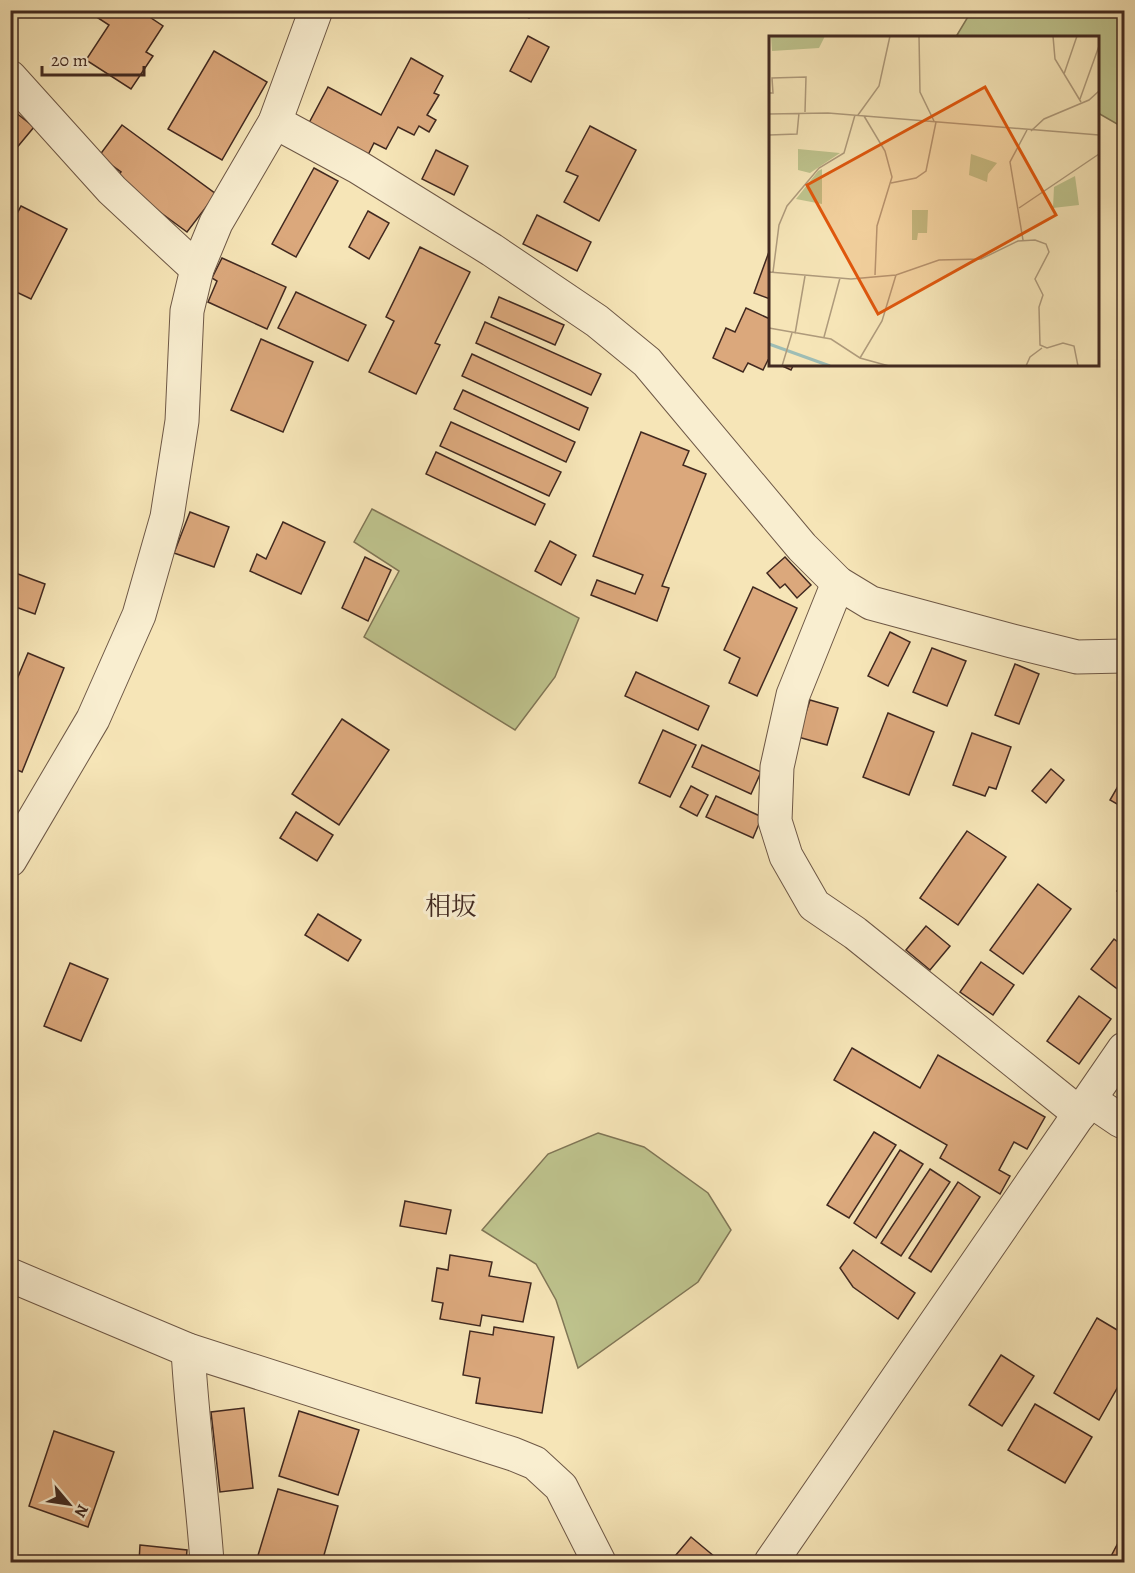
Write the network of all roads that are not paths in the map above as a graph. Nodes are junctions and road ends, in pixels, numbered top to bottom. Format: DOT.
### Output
graph roads {
  1 [pos="316,10"];
  2 [pos="10,77"];
  3 [pos="274,122"];
  4 [pos="197,269"];
  5 [pos="838,583"];
  6 [pos="1125,656"];
  7 [pos="10,860"];
  8 [pos="1125,1048"];
  9 [pos="1085,1107"];
  10 [pos="1125,1121"];
  11 [pos="10,1275"];
  12 [pos="188,1350"];
  13 [pos="207,1563"];
  14 [pos="599,1563"];
  15 [pos="771,1563"];
  1 -- 3 [label="street"];
  2 -- 4 [label="street"];
  3 -- 4 [label="street"];
  3 -- 5 [label="street"];
  4 -- 7 [label="street"];
  5 -- 6 [label="street"];
  5 -- 9 [label="street"];
  8 -- 9 [label="street"];
  9 -- 10 [label="street"];
  9 -- 15 [label="street"];
  11 -- 12 [label="street"];
  12 -- 13 [label="street"];
  12 -- 14 [label="street"];
}
